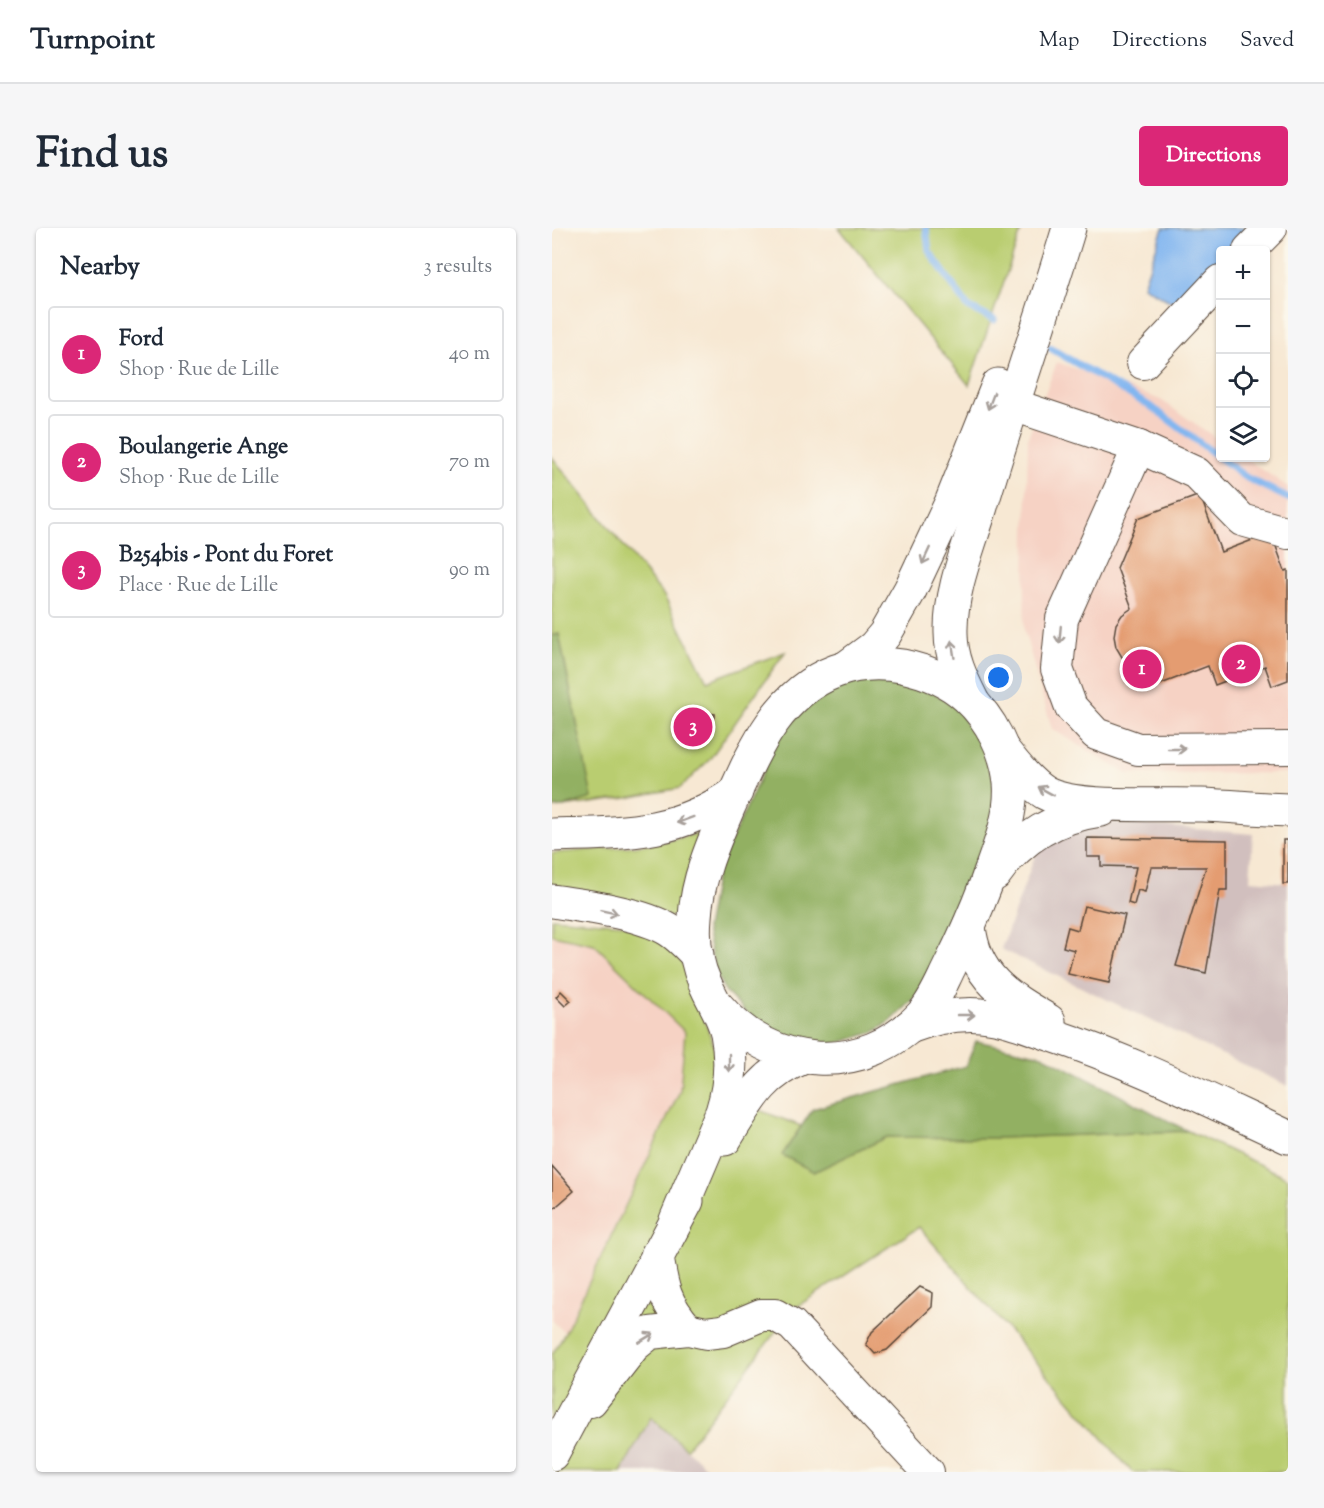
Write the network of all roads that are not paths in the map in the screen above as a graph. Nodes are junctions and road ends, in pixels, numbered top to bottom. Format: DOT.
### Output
graph roads {
  1 [pos="1055,228"];
  2 [pos="1069,228"];
  3 [pos="1271,228"];
  4 [pos="1253,246"];
  5 [pos="1216,286"];
  6 [pos="1143,363"];
  7 [pos="1013,405"];
  8 [pos="1139,447"];
  9 [pos="1288,533"];
  10 [pos="847,667"];
  11 [pos="974,703"];
  12 [pos="1000,747"];
  13 [pos="1288,748"];
  14 [pos="736,792"];
  15 [pos="1288,793"];
  16 [pos="1145,804"];
  17 [pos="1200,805"];
  18 [pos="1288,810"];
  19 [pos="552,835"];
  20 [pos="982,894"];
  21 [pos="552,901"];
  22 [pos="969,926"];
  23 [pos="697,955"];
  24 [pos="717,1006"];
  25 [pos="909,1027"];
  26 [pos="1096,1050"];
  27 [pos="802,1058"];
  28 [pos="1288,1137"];
  29 [pos="676,1220"];
  30 [pos="657,1254"];
  31 [pos="688,1329"];
  32 [pos="554,1450"];
  33 [pos="928,1472"];
  1 -- 10 [label="main road, one-way"];
  2 -- 7 [label="main road"];
  3 -- 4 [label="lane"];
  5 -- 6 [label="lane"];
  7 -- 8 [label="lane"];
  11 -- 7 [label="main road, one-way"];
  8 -- 9 [label="lane"];
  8 -- 13 [label="lane, one-way"];
  10 -- 11 [label="main road"];
  10 -- 14 [label="main road"];
  11 -- 12 [label="main road"];
  16 -- 12 [label="main road, one-way"];
  12 -- 20 [label="main road"];
  14 -- 19 [label="main road, one-way"];
  14 -- 23 [label="main road"];
  15 -- 17 [label="main road"];
  16 -- 17 [label="main road"];
  16 -- 20 [label="main road"];
  17 -- 18 [label="main road"];
  20 -- 22 [label="main road"];
  21 -- 23 [label="main road, one-way"];
  22 -- 25 [label="main road"];
  22 -- 26 [label="main road"];
  23 -- 24 [label="main road"];
  24 -- 27 [label="main road"];
  24 -- 29 [label="main road, one-way"];
  25 -- 26 [label="main road, one-way"];
  25 -- 27 [label="main road"];
  26 -- 28 [label="main road"];
  27 -- 29 [label="main road"];
  29 -- 30 [label="main road"];
  30 -- 31 [label="lane"];
  30 -- 32 [label="main road"];
  32 -- 31 [label="lane, one-way"];
  31 -- 33 [label="lane"];
}
